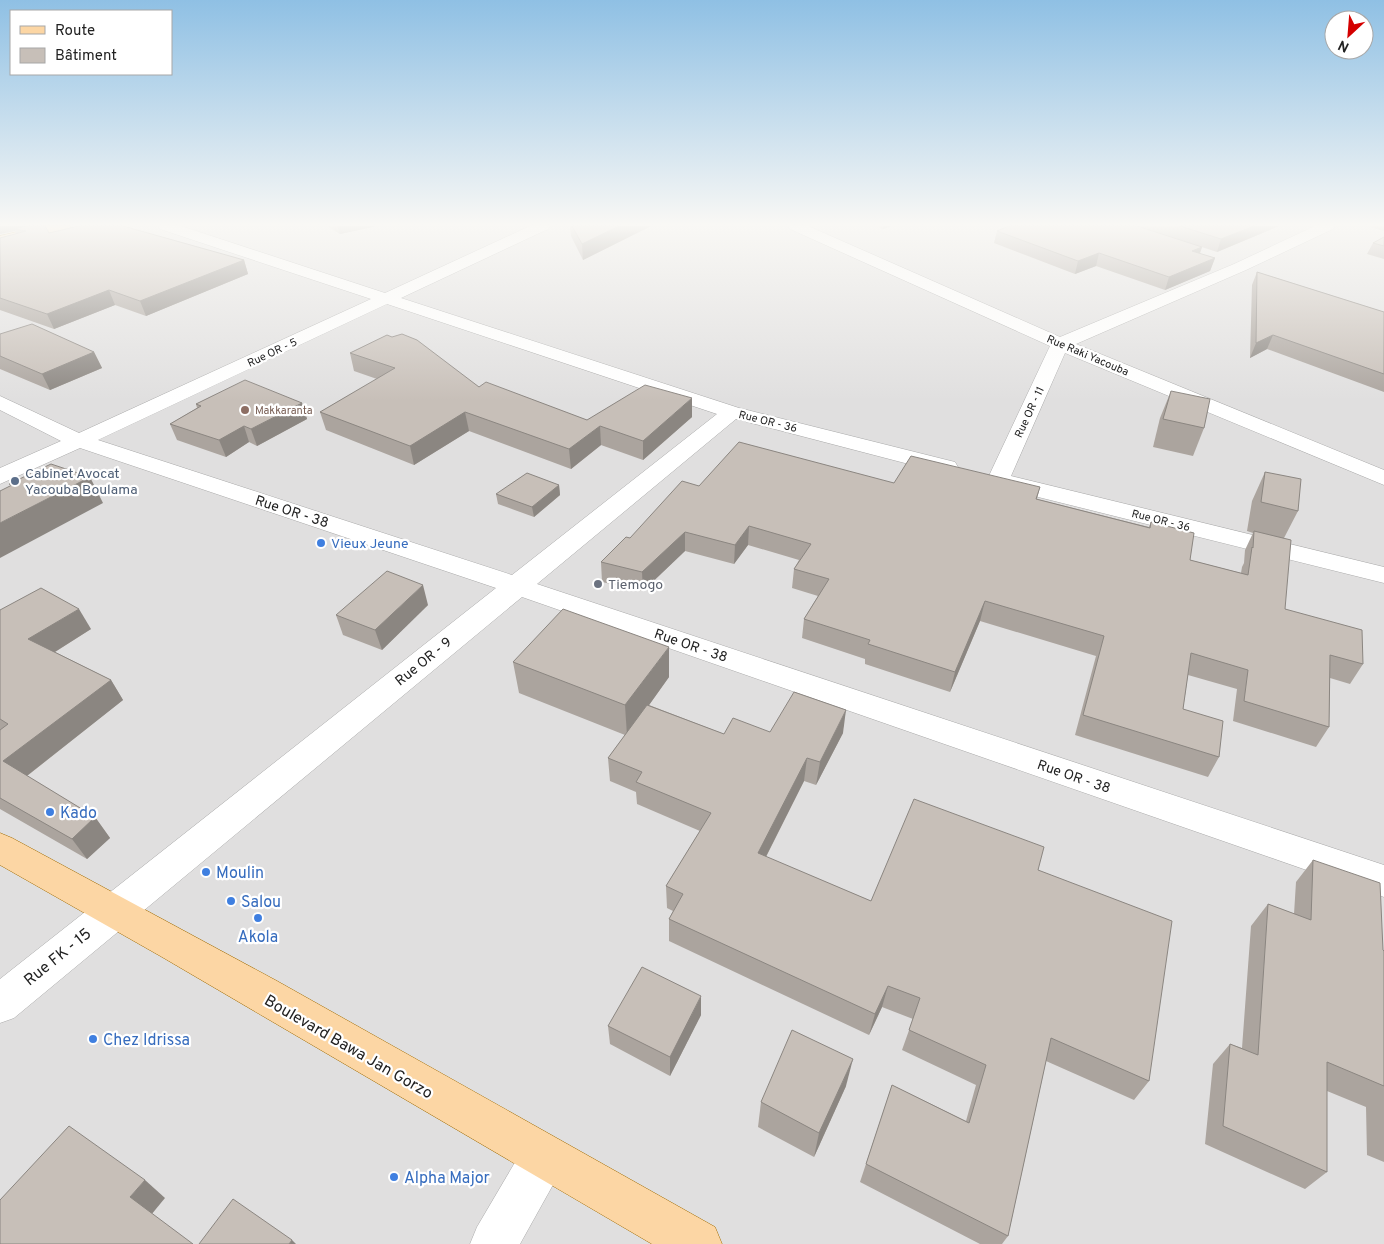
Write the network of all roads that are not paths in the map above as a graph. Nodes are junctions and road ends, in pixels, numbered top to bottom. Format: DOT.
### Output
graph roads {
  1 [pos="341,284"];
  2 [pos="418,284"];
  3 [pos="925,284"];
  4 [pos="1200,284"];
  5 [pos="386,299"];
  6 [pos="1060,344"];
  7 [pos="0,402"];
  8 [pos="732,412"];
  9 [pos="79,441"];
  10 [pos="982,476"];
  11 [pos="0,477"];
  12 [pos="1384,478"];
  13 [pos="1384,575"];
  14 [pos="516,586"];
  15 [pos="0,848"];
  16 [pos="1384,881"];
  17 [pos="115,909"];
  18 [pos="0,1004"];
  19 [pos="543,1158"];
  20 [pos="494,1244"];
  21 [pos="698,1244"];
  1 -- 5 [label="street, Rue OR - 36"];
  2 -- 5 [label="street, Rue OR - 5"];
  3 -- 6 [label="street, Rue Raki Yacouba"];
  4 -- 6 [label="street"];
  5 -- 8 [label="street, Rue OR - 36"];
  5 -- 9 [label="street, Rue OR - 5"];
  6 -- 10 [label="street, Rue OR - 11"];
  6 -- 12 [label="street, Rue Raki Yacouba"];
  7 -- 9 [label="street, Rue OR - 38"];
  8 -- 10 [label="street, Rue OR - 36"];
  8 -- 14 [label="street, Rue OR - 9"];
  9 -- 11 [label="street, Rue OR - 5"];
  9 -- 14 [label="street, Rue OR - 38"];
  10 -- 13 [label="street, Rue OR - 36"];
  14 -- 16 [label="street, Rue OR - 38"];
  14 -- 17 [label="street, Rue OR - 9"];
  15 -- 17 [label="main road, Boulevard Bawa Jan Gorzo"];
  17 -- 18 [label="street, Rue FK - 15"];
  17 -- 19 [label="main road, Boulevard Bawa Jan Gorzo"];
  19 -- 20 [label="street"];
  19 -- 21 [label="main road, Boulevard Bawa Jan Gorzo"];
}
